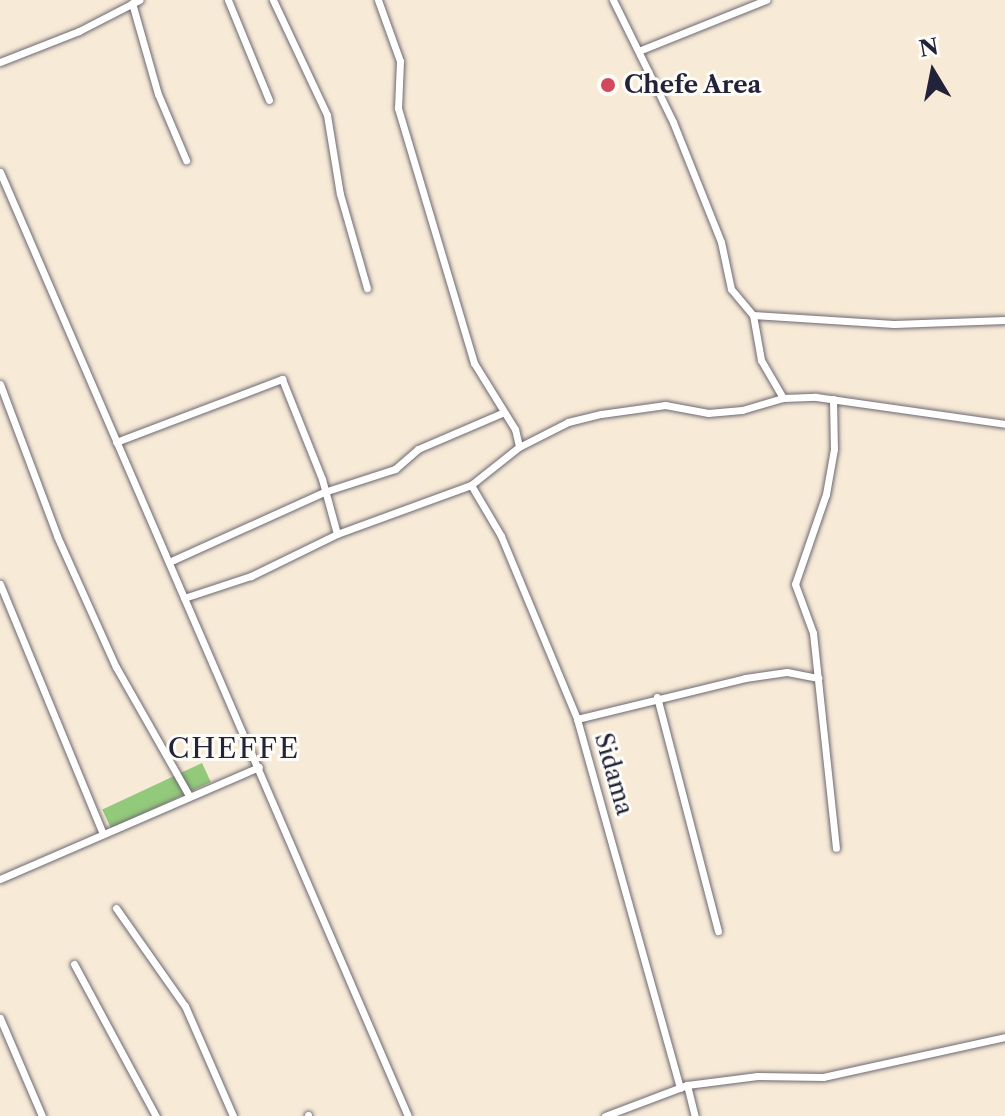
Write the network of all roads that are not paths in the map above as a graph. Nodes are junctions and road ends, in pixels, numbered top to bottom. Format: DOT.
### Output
graph roads {
  1 [pos="228,0"];
  2 [pos="273,0"];
  3 [pos="378,0"];
  4 [pos="613,0"];
  5 [pos="766,0"];
  6 [pos="135,2"];
  7 [pos="641,50"];
  8 [pos="0,62"];
  9 [pos="269,100"];
  10 [pos="186,160"];
  11 [pos="0,172"];
  12 [pos="367,288"];
  13 [pos="753,315"];
  14 [pos="1005,320"];
  15 [pos="0,384"];
  16 [pos="783,398"];
  17 [pos="833,399"];
  18 [pos="502,413"];
  19 [pos="1005,424"];
  20 [pos="116,442"];
  21 [pos="519,447"];
  22 [pos="471,485"];
  23 [pos="324,492"];
  24 [pos="337,534"];
  25 [pos="169,562"];
  26 [pos="0,584"];
  27 [pos="184,598"];
  28 [pos="818,678"];
  29 [pos="657,697"];
  30 [pos="577,719"];
  31 [pos="259,767"];
  32 [pos="188,794"];
  33 [pos="102,831"];
  34 [pos="836,848"];
  35 [pos="0,879"];
  36 [pos="116,908"];
  37 [pos="718,931"];
  38 [pos="74,964"];
  39 [pos="0,1018"];
  40 [pos="1005,1037"];
  41 [pos="684,1087"];
  42 [pos="42,1116"];
  43 [pos="156,1116"];
  44 [pos="233,1116"];
  45 [pos="408,1116"];
  46 [pos="605,1116"];
  47 [pos="695,1116"];
  1 -- 9 [label="street"];
  2 -- 12 [label="street"];
  3 -- 18 [label="street"];
  4 -- 7 [label="street"];
  5 -- 7 [label="street"];
  6 -- 8 [label="street"];
  6 -- 10 [label="street"];
  7 -- 13 [label="street"];
  11 -- 20 [label="street"];
  13 -- 14 [label="street"];
  13 -- 16 [label="street"];
  15 -- 32 [label="street"];
  16 -- 17 [label="street"];
  16 -- 21 [label="street"];
  17 -- 19 [label="street"];
  17 -- 28 [label="street"];
  18 -- 21 [label="street"];
  18 -- 23 [label="street"];
  20 -- 23 [label="street"];
  20 -- 25 [label="street"];
  21 -- 22 [label="street"];
  22 -- 24 [label="street"];
  22 -- 30 [label="street, Sidama"];
  23 -- 24 [label="street"];
  23 -- 25 [label="street"];
  24 -- 27 [label="street"];
  25 -- 27 [label="street"];
  26 -- 33 [label="street"];
  27 -- 31 [label="street"];
  28 -- 29 [label="street"];
  28 -- 34 [label="street"];
  29 -- 30 [label="street"];
  29 -- 37 [label="street"];
  30 -- 41 [label="street, Sidama"];
  31 -- 32 [label="street"];
  31 -- 45 [label="street"];
  32 -- 33 [label="street"];
  33 -- 35 [label="street"];
  36 -- 44 [label="street"];
  38 -- 43 [label="street"];
  39 -- 42 [label="street"];
  40 -- 41 [label="street"];
  41 -- 46 [label="street"];
  41 -- 47 [label="street, Sidama"];
}
